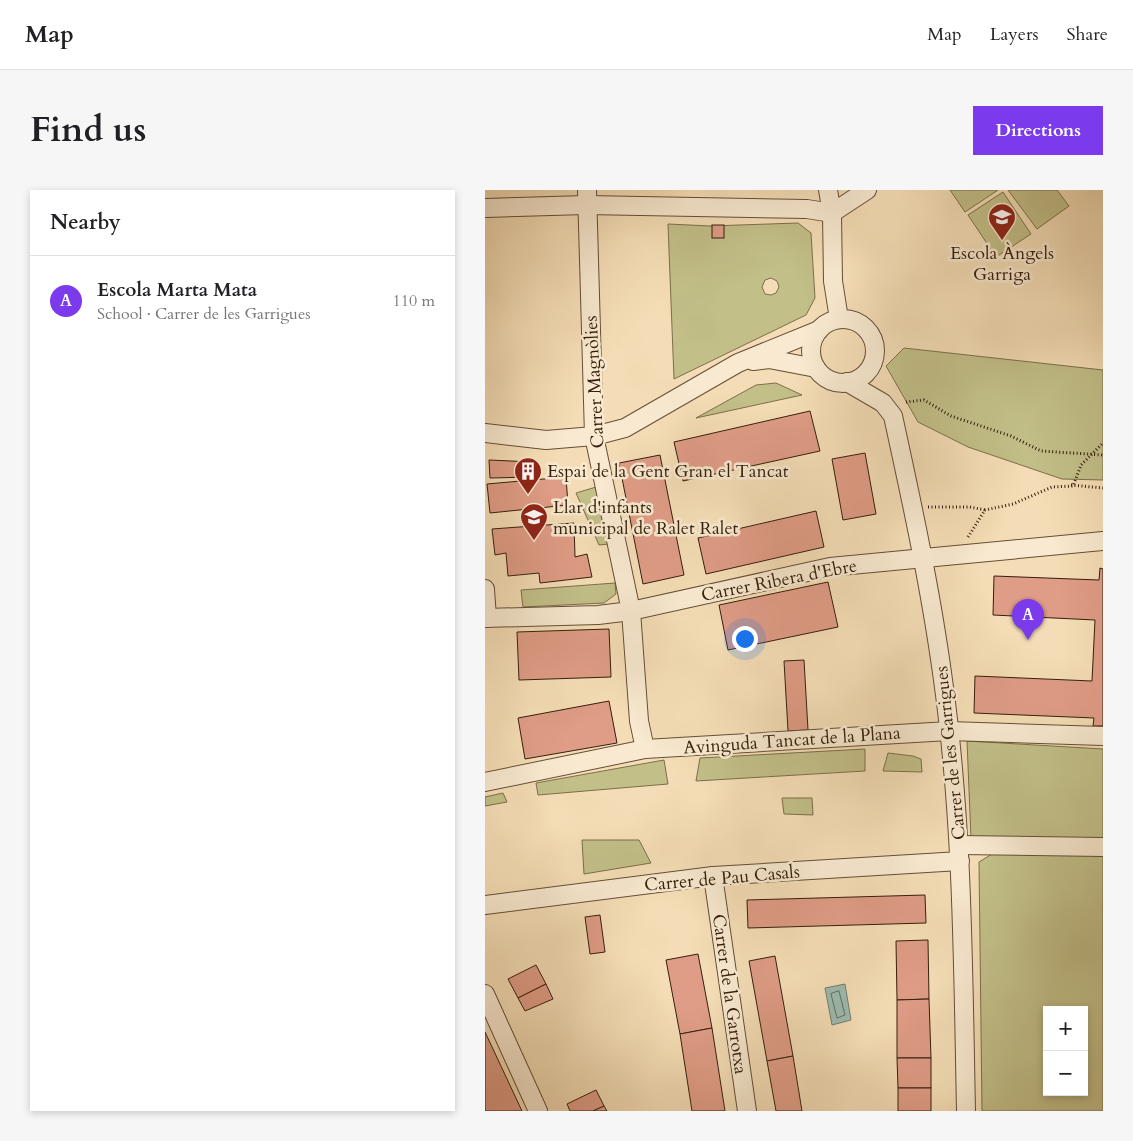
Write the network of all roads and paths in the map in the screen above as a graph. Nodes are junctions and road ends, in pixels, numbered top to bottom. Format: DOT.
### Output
graph roads {
  1 [pos="828,190"];
  2 [pos="867,190"];
  3 [pos="586,197"];
  4 [pos="485,208"];
  5 [pos="832,213"];
  6 [pos="839,319"];
  7 [pos="819,330"];
  8 [pos="738,364"];
  9 [pos="871,366"];
  10 [pos="816,368"];
  11 [pos="847,382"];
  12 [pos="906,402"];
  13 [pos="883,403"];
  14 [pos="485,433"];
  15 [pos="594,436"];
  16 [pos="1103,443"];
  17 [pos="1091,454"];
  18 [pos="1103,455"];
  19 [pos="1071,486"];
  20 [pos="1103,488"];
  21 [pos="913,508"];
  22 [pos="985,510"];
  23 [pos="1103,541"];
  24 [pos="964,556"];
  25 [pos="924,558"];
  26 [pos="485,589"];
  27 [pos="631,611"];
  28 [pos="486,618"];
  29 [pos="949,730"];
  30 [pos="1103,736"];
  31 [pos="645,749"];
  32 [pos="485,782"];
  33 [pos="1103,847"];
  34 [pos="960,853"];
  35 [pos="713,876"];
  36 [pos="485,906"];
  37 [pos="485,994"];
  38 [pos="538,1111"];
  39 [pos="747,1111"];
  40 [pos="967,1111"];
  1 -- 5 [label="street"];
  2 -- 5 [label="street"];
  3 -- 4 [label="street"];
  3 -- 5 [label="street"];
  3 -- 15 [label="street, Carrer Magnòlies"];
  5 -- 6 [label="street"];
  6 -- 7 [label="street"];
  6 -- 9 [label="street"];
  7 -- 8 [label="street"];
  7 -- 10 [label="street"];
  8 -- 10 [label="street"];
  8 -- 15 [label="street"];
  9 -- 11 [label="street"];
  9 -- 13 [label="street, Carrer de les Garrigues"];
  10 -- 11 [label="street"];
  11 -- 13 [label="street"];
  12 -- 17 [label="path"];
  13 -- 21 [label="street, Carrer de les Garrigues"];
  14 -- 15 [label="street"];
  15 -- 27 [label="street, Carrer Magnòlies"];
  16 -- 17 [label="path"];
  17 -- 18 [label="path"];
  17 -- 19 [label="path"];
  19 -- 20 [label="path"];
  19 -- 22 [label="path"];
  21 -- 22 [label="path"];
  21 -- 25 [label="street, Carrer de les Garrigues"];
  22 -- 24 [label="path"];
  23 -- 24 [label="street, Carrer Ribera d'Ebre"];
  24 -- 25 [label="street, Carrer Ribera d'Ebre"];
  25 -- 27 [label="street, Carrer Ribera d'Ebre"];
  25 -- 29 [label="street, Carrer de les Garrigues"];
  26 -- 28 [label="street"];
  27 -- 28 [label="street, Carrer Ribera d'Ebre"];
  27 -- 31 [label="street, Carrer Magnòlies"];
  29 -- 30 [label="street, Avinguda Tancat de la Plana"];
  29 -- 31 [label="street, Avinguda Tancat de la Plana"];
  29 -- 34 [label="street, Carrer de les Garrigues"];
  31 -- 32 [label="street, Avinguda Tancat de la Plana"];
  33 -- 34 [label="street, Carrer de Pau Casals"];
  34 -- 35 [label="street, Carrer de Pau Casals"];
  34 -- 40 [label="street, Carrer de les Garrigues"];
  35 -- 36 [label="street, Carrer de Pau Casals"];
  35 -- 39 [label="street, Carrer de la Garrotxa"];
  37 -- 38 [label="street"];
}
